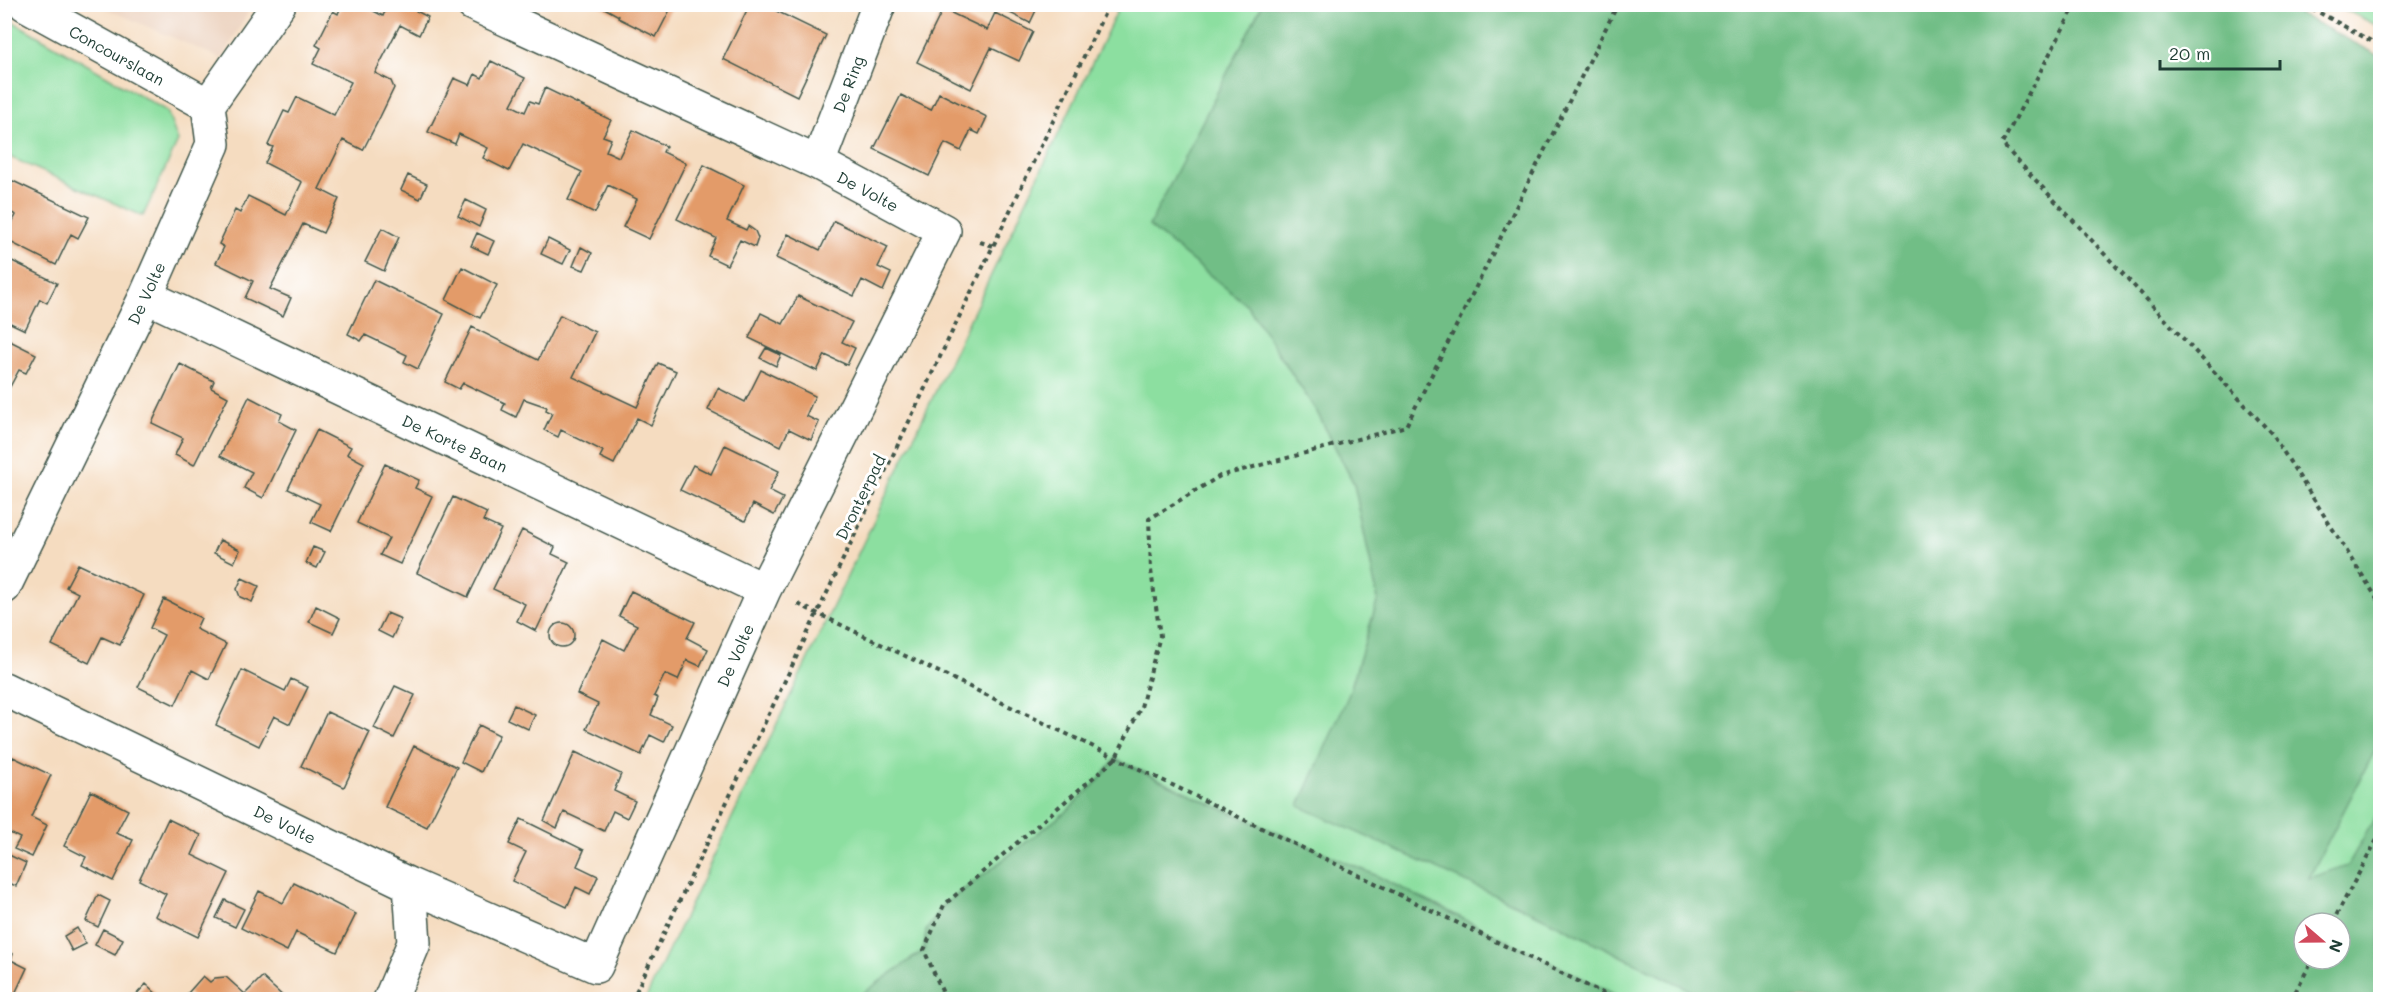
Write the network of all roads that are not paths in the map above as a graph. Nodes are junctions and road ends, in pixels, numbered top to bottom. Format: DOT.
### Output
graph roads {
  1 [pos="25,4"];
  2 [pos="279,4"];
  3 [pos="879,4"];
  4 [pos="478,6"];
  5 [pos="208,105"];
  6 [pos="818,163"];
  7 [pos="146,296"];
  8 [pos="4,587"];
  9 [pos="764,590"];
  10 [pos="4,689"];
  11 [pos="410,885"];
  12 [pos="390,999"];
  1 -- 5 [label="street, Concourslaan"];
  2 -- 5 [label="street"];
  3 -- 6 [label="street, De Ring"];
  4 -- 6 [label="street, De Volte"];
  5 -- 7 [label="street, De Volte"];
  6 -- 9 [label="street, De Volte"];
  7 -- 8 [label="street, De Volte"];
  7 -- 9 [label="street, De Korte Baan"];
  9 -- 11 [label="street, De Volte"];
  10 -- 11 [label="street, De Volte"];
  11 -- 12 [label="street"];
}
